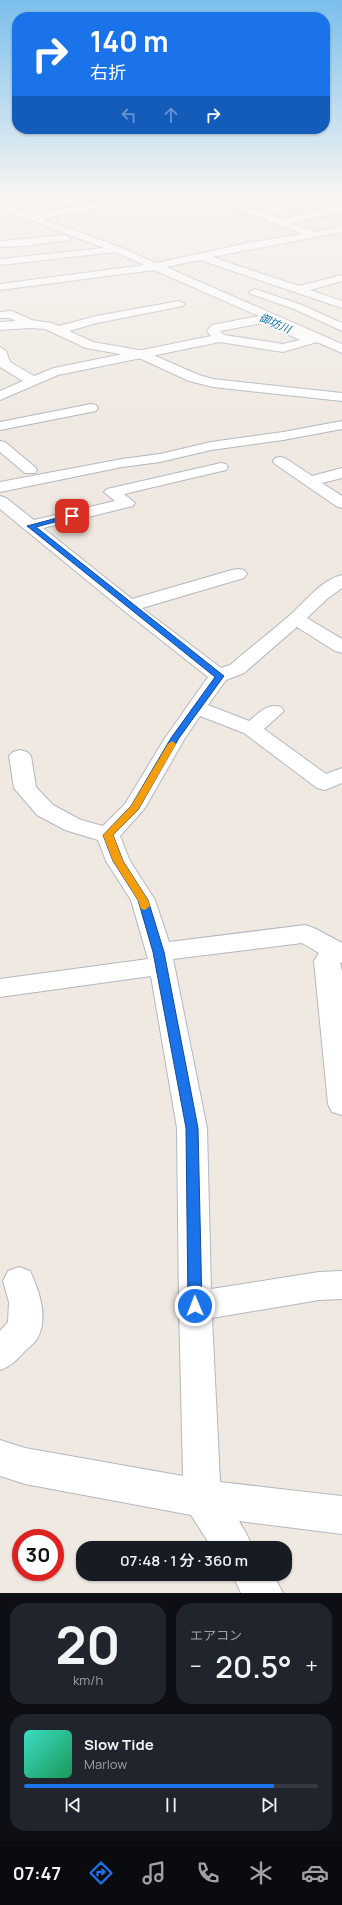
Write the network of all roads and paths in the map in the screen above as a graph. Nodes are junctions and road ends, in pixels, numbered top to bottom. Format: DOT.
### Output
graph roads {
  1 [pos="149,268"];
  2 [pos="152,268"];
  3 [pos="235,268"];
  4 [pos="342,278"];
  5 [pos="0,287"];
  6 [pos="298,290"];
  7 [pos="255,292"];
  8 [pos="342,296"];
  9 [pos="204,299"];
  10 [pos="327,299"];
  11 [pos="179,304"];
  12 [pos="342,305"];
  13 [pos="298,307"];
  14 [pos="0,315"];
  15 [pos="30,324"];
  16 [pos="0,326"];
  17 [pos="342,327"];
  18 [pos="59,330"];
  19 [pos="342,335"];
  20 [pos="220,338"];
  21 [pos="321,339"];
  22 [pos="342,349"];
  23 [pos="0,351"];
  24 [pos="140,354"];
  25 [pos="34,381"];
  26 [pos="0,396"];
  27 [pos="342,397"];
  28 [pos="91,408"];
  29 [pos="342,425"];
  30 [pos="0,426"];
  31 [pos="0,445"];
  32 [pos="280,461"];
  33 [pos="221,467"];
  34 [pos="30,470"];
  35 [pos="342,473"];
  36 [pos="311,481"];
  37 [pos="0,487"];
  38 [pos="0,501"];
  39 [pos="342,503"];
  40 [pos="31,526"];
  41 [pos="238,574"];
  42 [pos="342,580"];
  43 [pos="321,595"];
  44 [pos="342,602"];
  45 [pos="129,606"];
  46 [pos="296,619"];
  47 [pos="342,646"];
  48 [pos="220,676"];
  49 [pos="197,708"];
  50 [pos="274,710"];
  51 [pos="252,729"];
  52 [pos="20,756"];
  53 [pos="342,774"];
  54 [pos="108,835"];
  55 [pos="338,952"];
  56 [pos="160,959"];
  57 [pos="0,988"];
  58 [pos="342,1104"];
  59 [pos="19,1281"];
  60 [pos="342,1284"];
  61 [pos="195,1306"];
  62 [pos="0,1354"];
  63 [pos="0,1458"];
  64 [pos="202,1498"];
  65 [pos="342,1515"];
  66 [pos="230,1541"];
  67 [pos="255,1581"];
  68 [pos="263,1593"];
  1 -- 5 [label="street"];
  2 -- 9 [label="street"];
  2 -- 21 [label="street"];
  3 -- 6 [label="street"];
  4 -- 6 [label="street"];
  6 -- 10 [label="street"];
  7 -- 13 [label="street"];
  8 -- 10 [label="street"];
  10 -- 12 [label="street"];
  10 -- 13 [label="street"];
  11 -- 18 [label="street"];
  13 -- 17 [label="street"];
  14 -- 15 [label="street"];
  15 -- 16 [label="street"];
  15 -- 18 [label="street"];
  18 -- 24 [label="street"];
  19 -- 21 [label="street"];
  20 -- 20 [label="street"];
  20 -- 24 [label="street"];
  21 -- 22 [label="street"];
  23 -- 25 [label="street"];
  24 -- 25 [label="street"];
  24 -- 27 [label="street"];
  25 -- 26 [label="street"];
  28 -- 30 [label="street"];
  29 -- 37 [label="street"];
  31 -- 34 [label="street"];
  32 -- 36 [label="street"];
  33 -- 40 [label="street"];
  35 -- 36 [label="street"];
  36 -- 39 [label="street"];
  38 -- 40 [label="street"];
  40 -- 45 [label="street"];
  41 -- 45 [label="street"];
  42 -- 43 [label="street"];
  43 -- 44 [label="street"];
  43 -- 46 [label="street"];
  45 -- 48 [label="street"];
  46 -- 47 [label="street"];
  46 -- 48 [label="street"];
  48 -- 49 [label="street"];
  49 -- 51 [label="street"];
  49 -- 54 [label="street"];
  50 -- 51 [label="street"];
  51 -- 53 [label="street"];
  52 -- 54 [label="street"];
  54 -- 56 [label="street"];
  55 -- 56 [label="street"];
  55 -- 58 [label="street"];
  56 -- 57 [label="street"];
  56 -- 61 [label="street"];
  59 -- 62 [label="street"];
  60 -- 61 [label="street"];
  61 -- 64 [label="street"];
  63 -- 64 [label="street"];
  64 -- 65 [label="street"];
  64 -- 66 [label="street"];
  67 -- 68 [label="street"];
}
